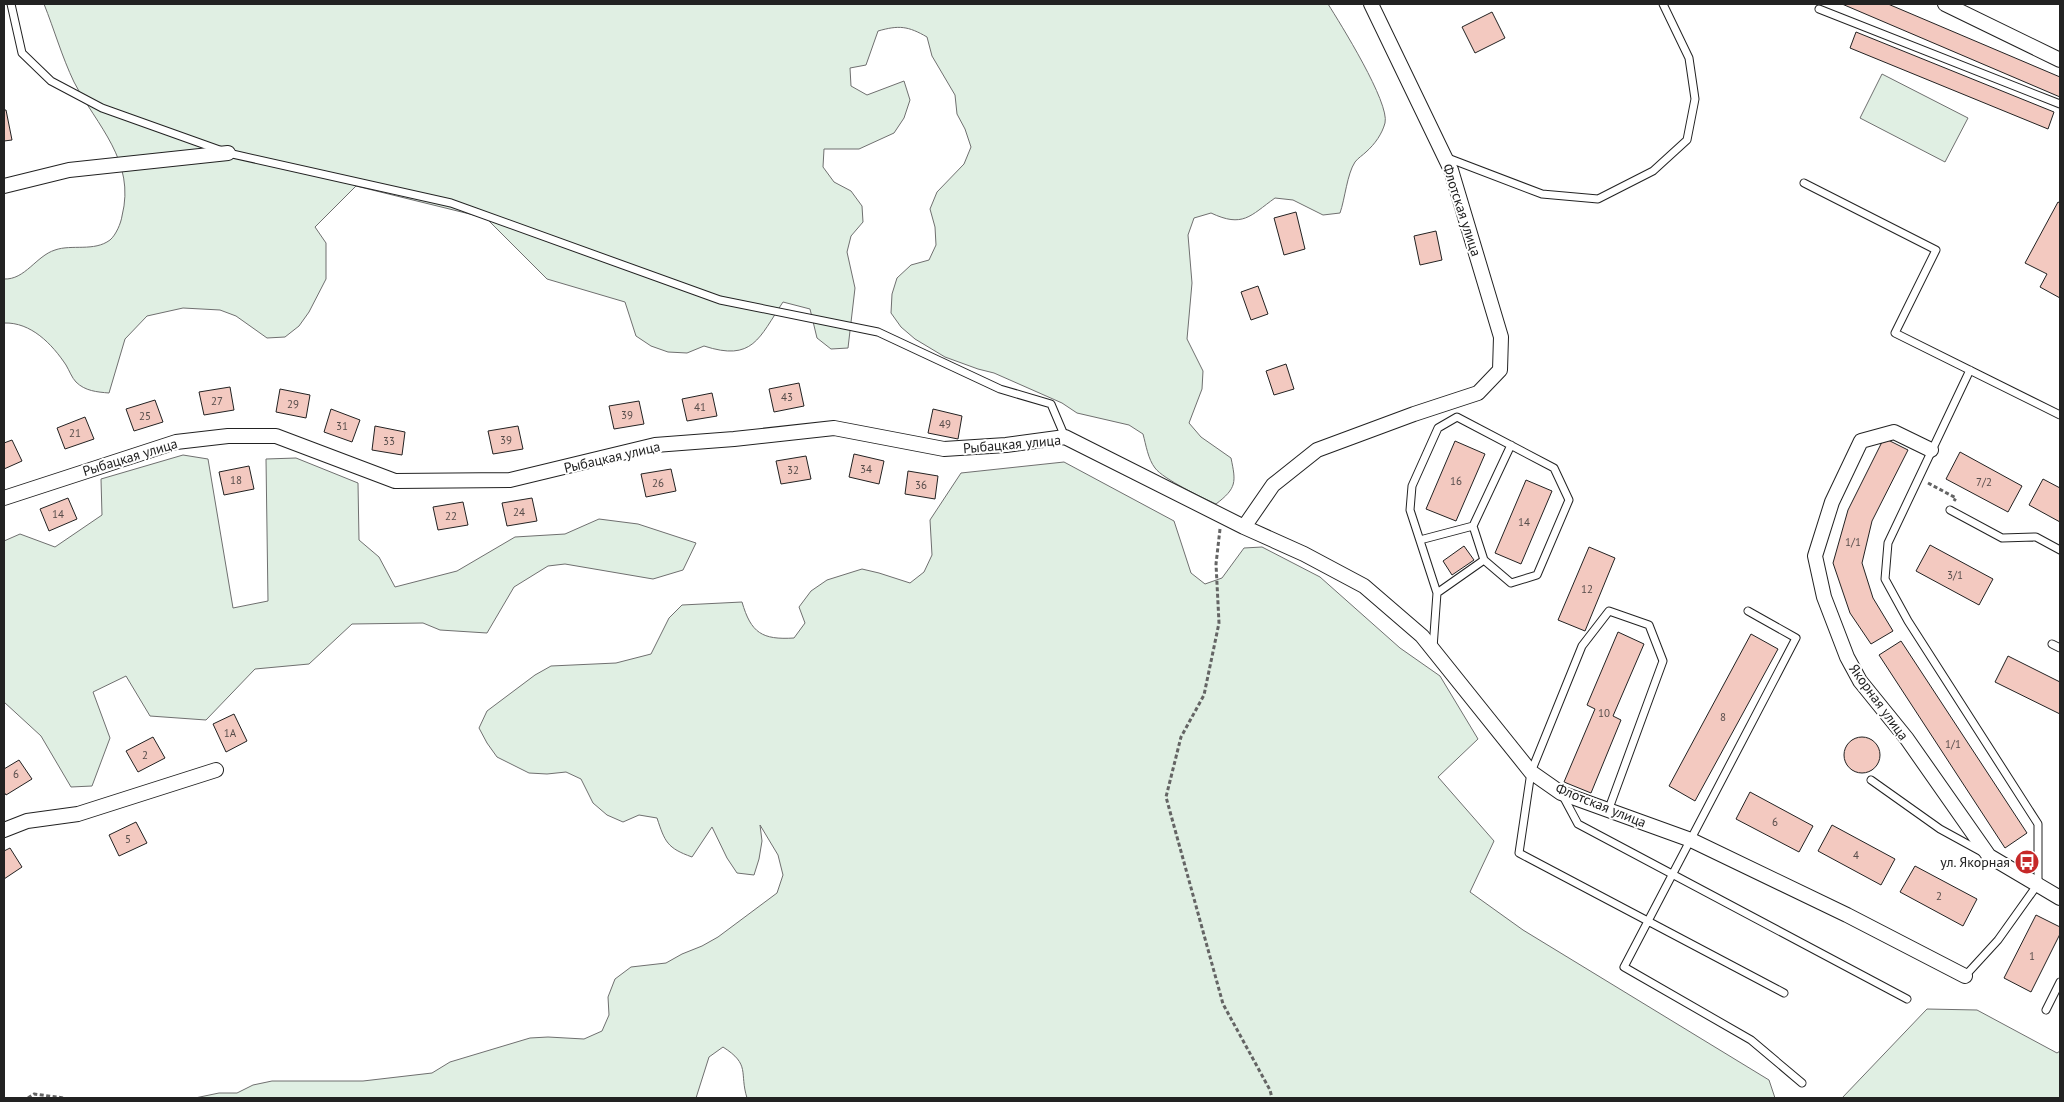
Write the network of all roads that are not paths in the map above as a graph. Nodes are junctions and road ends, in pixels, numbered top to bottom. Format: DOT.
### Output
graph roads {
  1 [pos="11,4"];
  2 [pos="1371,4"];
  3 [pos="1663,4"];
  4 [pos="1945,4"];
  5 [pos="1819,9"];
  6 [pos="2060,60"];
  7 [pos="2060,104"];
  8 [pos="228,153"];
  9 [pos="1445,157"];
  10 [pos="1804,183"];
  11 [pos="4,186"];
  12 [pos="1970,370"];
  13 [pos="2060,415"];
  14 [pos="1064,437"];
  15 [pos="1511,445"];
  16 [pos="1932,450"];
  17 [pos="4,498"];
  18 [pos="1950,510"];
  19 [pos="1473,526"];
  20 [pos="1244,527"];
  21 [pos="1420,540"];
  22 [pos="2060,550"];
  23 [pos="1484,560"];
  24 [pos="1437,593"];
  25 [pos="1748,611"];
  26 [pos="2052,644"];
  27 [pos="1433,648"];
  28 [pos="2060,648"];
  29 [pos="216,770"];
  30 [pos="1531,772"];
  31 [pos="1872,780"];
  32 [pos="1561,793"];
  33 [pos="1608,810"];
  34 [pos="4,830"];
  35 [pos="1692,840"];
  36 [pos="1989,856"];
  37 [pos="1673,874"];
  38 [pos="2038,884"];
  39 [pos="2060,898"];
  40 [pos="1648,921"];
  41 [pos="1965,976"];
  42 [pos="2060,982"];
  43 [pos="1784,993"];
  44 [pos="1907,999"];
  45 [pos="2046,1010"];
  46 [pos="1802,1083"];
  1 -- 8 [label="lane"];
  2 -- 9 [label="street, Флотская улица"];
  3 -- 9 [label="lane"];
  4 -- 6 [label="street"];
  5 -- 7 [label="lane"];
  8 -- 11 [label="street"];
  8 -- 14 [label="lane"];
  9 -- 20 [label="street, Флотская улица"];
  10 -- 12 [label="lane"];
  12 -- 13 [label="lane"];
  12 -- 16 [label="lane"];
  14 -- 17 [label="street, Рыбацкая улица"];
  14 -- 20 [label="street, Рыбацкая улица"];
  15 -- 19 [label="lane"];
  15 -- 21 [label="lane"];
  15 -- 23 [label="lane"];
  16 -- 36 [label="street, Якорная улица"];
  16 -- 38 [label="lane"];
  18 -- 22 [label="lane"];
  19 -- 21 [label="lane"];
  19 -- 23 [label="lane"];
  20 -- 27 [label="street, Флотская улица"];
  21 -- 24 [label="lane"];
  23 -- 24 [label="lane"];
  24 -- 27 [label="lane"];
  25 -- 35 [label="lane"];
  26 -- 28 [label="lane"];
  27 -- 30 [label="street, Флотская улица"];
  29 -- 34 [label="street"];
  30 -- 32 [label="street, Флотская улица"];
  30 -- 33 [label="lane"];
  30 -- 40 [label="lane"];
  31 -- 36 [label="lane"];
  32 -- 33 [label="street, Флотская улица"];
  32 -- 37 [label="lane"];
  33 -- 35 [label="street, Флотская улица"];
  35 -- 37 [label="lane"];
  35 -- 41 [label="street, Флотская улица"];
  36 -- 38 [label="street, Якорная улица"];
  37 -- 40 [label="lane"];
  37 -- 44 [label="lane"];
  38 -- 39 [label="street, Якорная улица"];
  38 -- 41 [label="lane"];
  40 -- 43 [label="lane"];
  40 -- 46 [label="lane"];
  42 -- 45 [label="lane"];
}
